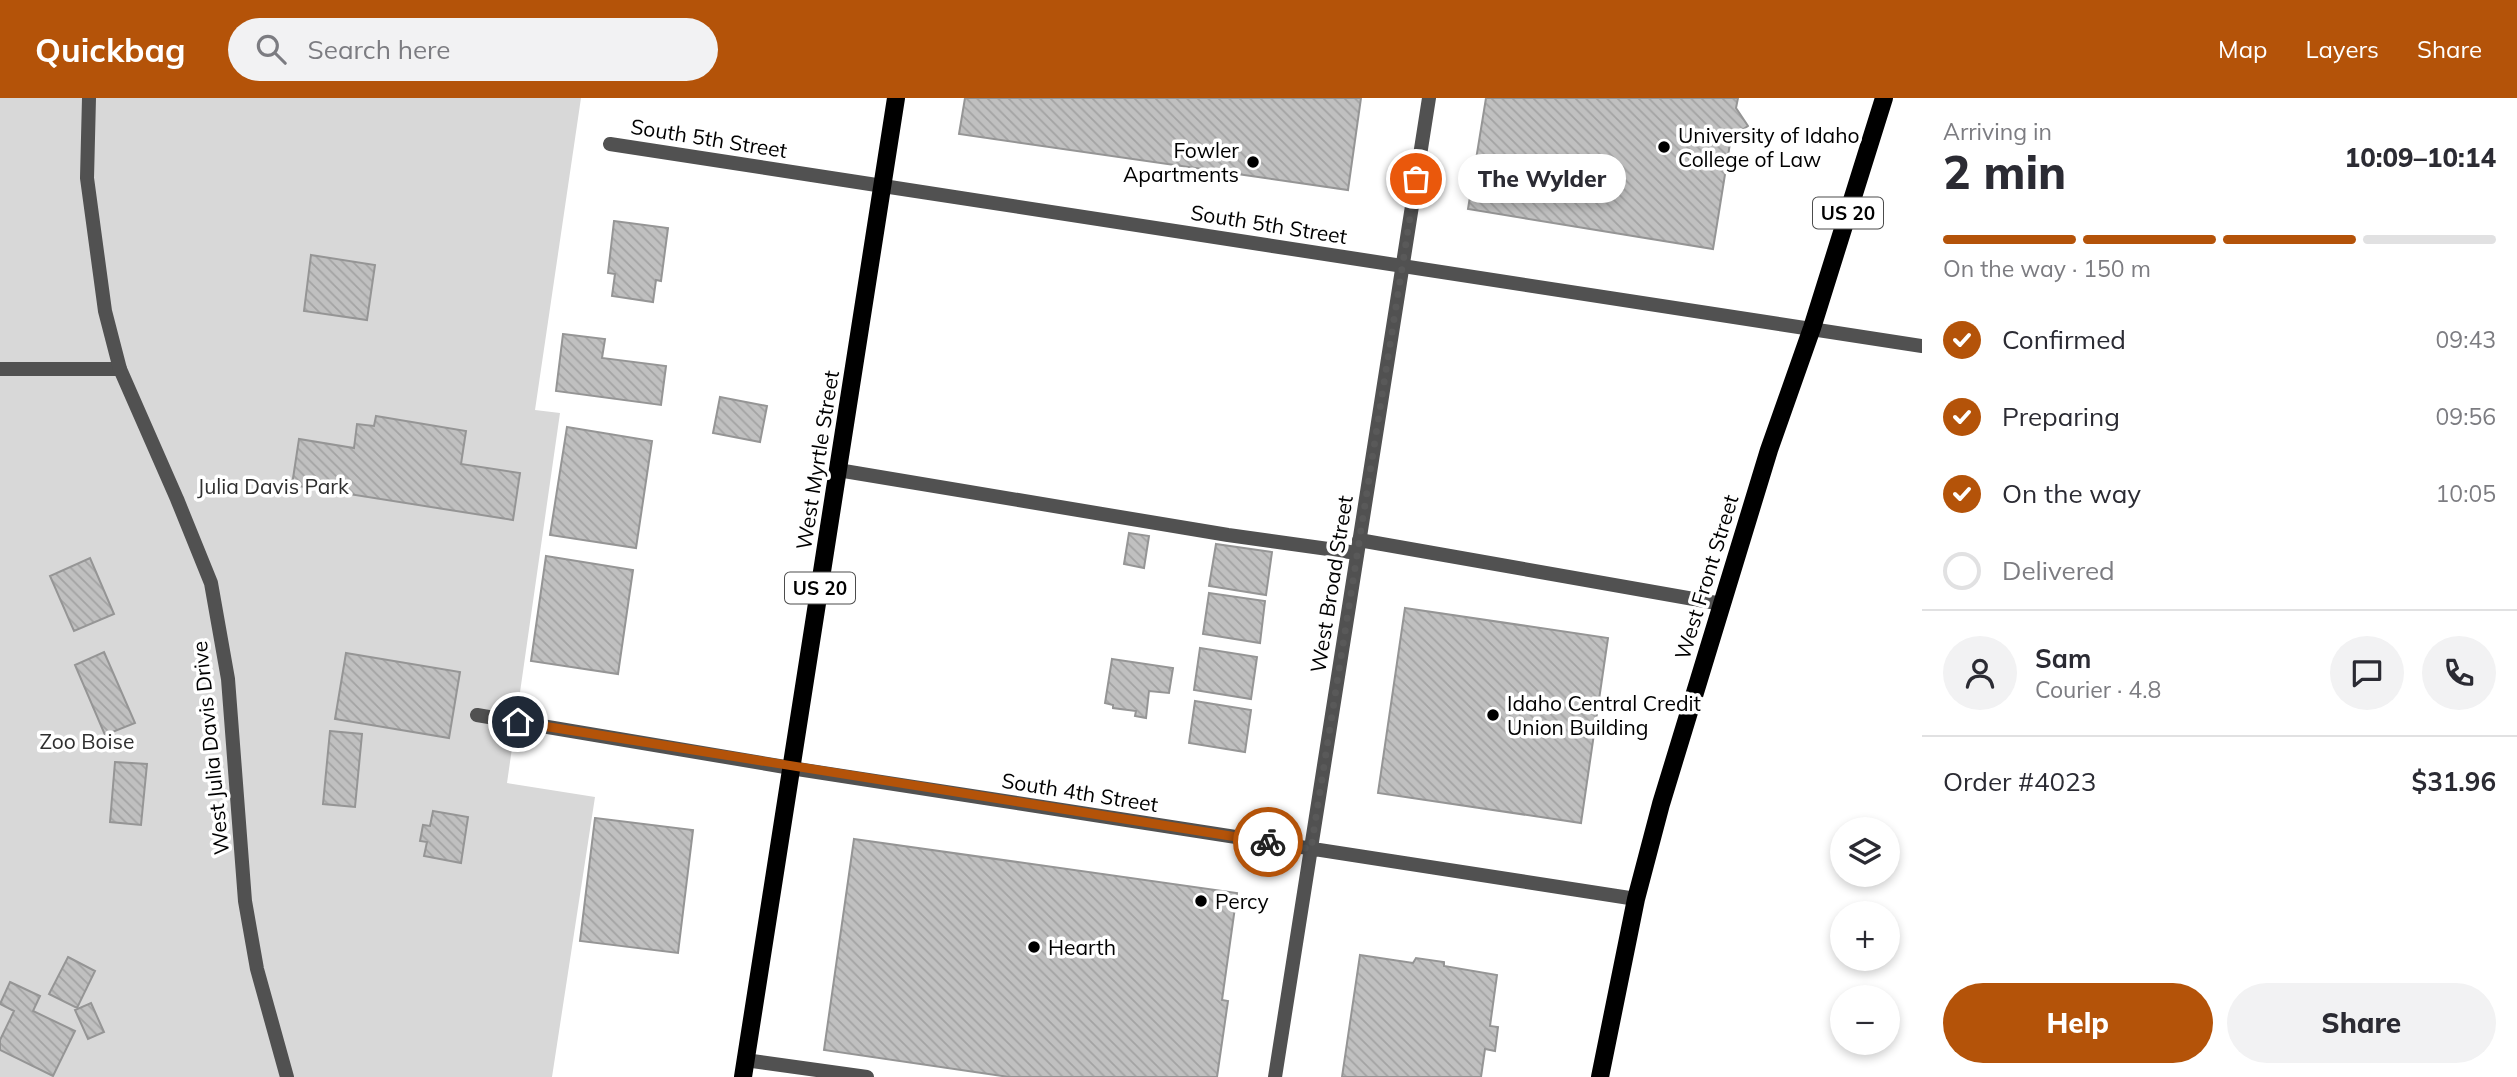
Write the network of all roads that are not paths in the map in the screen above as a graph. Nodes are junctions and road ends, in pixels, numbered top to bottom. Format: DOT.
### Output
graph roads {
  1 [pos="89,98"];
  2 [pos="896,98"];
  3 [pos="1429,98"];
  4 [pos="1884,98"];
  5 [pos="610,144"];
  6 [pos="883,186"];
  7 [pos="1402,265"];
  8 [pos="1812,328"];
  9 [pos="1922,345"];
  10 [pos="0,369"];
  11 [pos="120,369"];
  12 [pos="838,470"];
  13 [pos="1358,547"];
  14 [pos="1722,604"];
  15 [pos="477,715"];
  16 [pos="792,768"];
  17 [pos="1311,849"];
  18 [pos="1636,899"];
  19 [pos="744,1069"];
  20 [pos="285,1076"];
  21 [pos="867,1077"];
  22 [pos="1275,1077"];
  23 [pos="1600,1077"];
  1 -- 11 [label="street, West Julia Davis Drive"];
  2 -- 6 [label="main road, West Myrtle Street / US 20"];
  3 -- 7 [label="street, West Broad Street"];
  4 -- 8 [label="main road, West Front Street / US 20"];
  5 -- 6 [label="street, South 5th Street"];
  6 -- 7 [label="street, South 5th Street"];
  6 -- 12 [label="main road, West Myrtle Street / US 20"];
  7 -- 8 [label="street, South 5th Street"];
  7 -- 13 [label="street, West Broad Street"];
  8 -- 9 [label="street, South 5th Street"];
  8 -- 14 [label="main road, West Front Street / US 20"];
  10 -- 11 [label="street"];
  11 -- 20 [label="street, West Julia Davis Drive"];
  12 -- 13 [label="street"];
  12 -- 16 [label="main road, West Myrtle Street / US 20"];
  13 -- 14 [label="street"];
  13 -- 17 [label="street, West Broad Street"];
  14 -- 18 [label="main road, West Front Street / US 20"];
  15 -- 16 [label="street, South 4th Street"];
  16 -- 17 [label="street, South 4th Street"];
  16 -- 19 [label="main road, West Myrtle Street / US 20"];
  17 -- 18 [label="street, South 4th Street"];
  17 -- 22 [label="street, West Broad Street"];
  18 -- 23 [label="main road, West Front Street / US 20"];
  19 -- 21 [label="street"];
}
